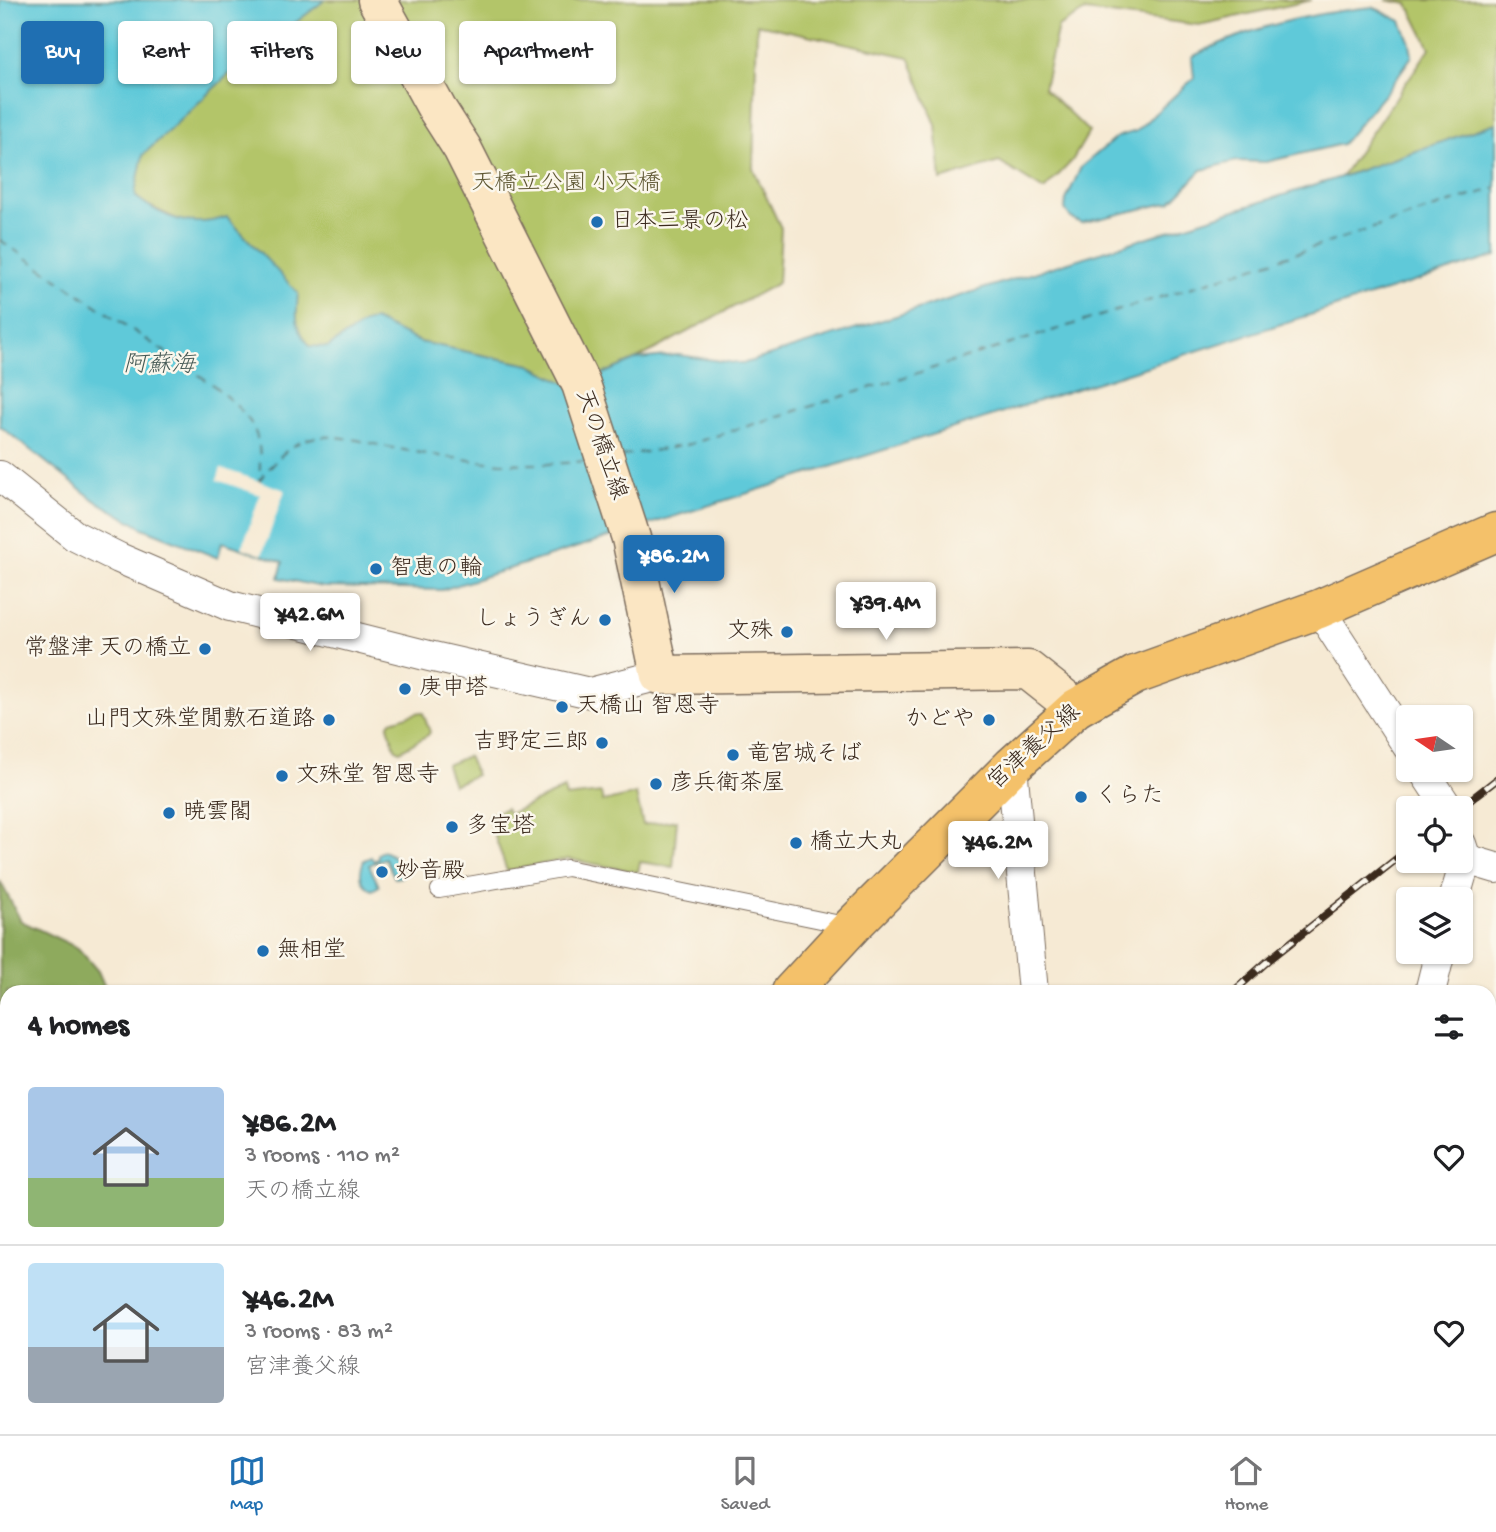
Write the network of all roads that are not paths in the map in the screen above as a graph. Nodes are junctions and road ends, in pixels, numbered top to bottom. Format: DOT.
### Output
graph roads {
  1 [pos="377,0"];
  2 [pos="0,476"];
  3 [pos="1496,532"];
  4 [pos="1319,609"];
  5 [pos="660,675"];
  6 [pos="1076,708"];
  7 [pos="1396,728"];
  8 [pos="1012,766"];
  9 [pos="1473,856"];
  10 [pos="1496,868"];
  11 [pos="439,890"];
  12 [pos="852,926"];
  13 [pos="1437,964"];
  14 [pos="797,985"];
  15 [pos="1032,985"];
  16 [pos="1432,985"];
  1 -- 5 [label="main road, 天の橋立線"];
  2 -- 5 [label="street"];
  3 -- 4 [label="main road, 宮津養父線"];
  4 -- 6 [label="main road, 宮津養父線"];
  4 -- 7 [label="street"];
  5 -- 6 [label="main road"];
  6 -- 8 [label="main road, 宮津養父線"];
  8 -- 12 [label="main road, 宮津養父線"];
  8 -- 15 [label="street"];
  9 -- 10 [label="street"];
  11 -- 12 [label="lane"];
  12 -- 14 [label="main road, 宮津養父線"];
  13 -- 16 [label="street"];
}
